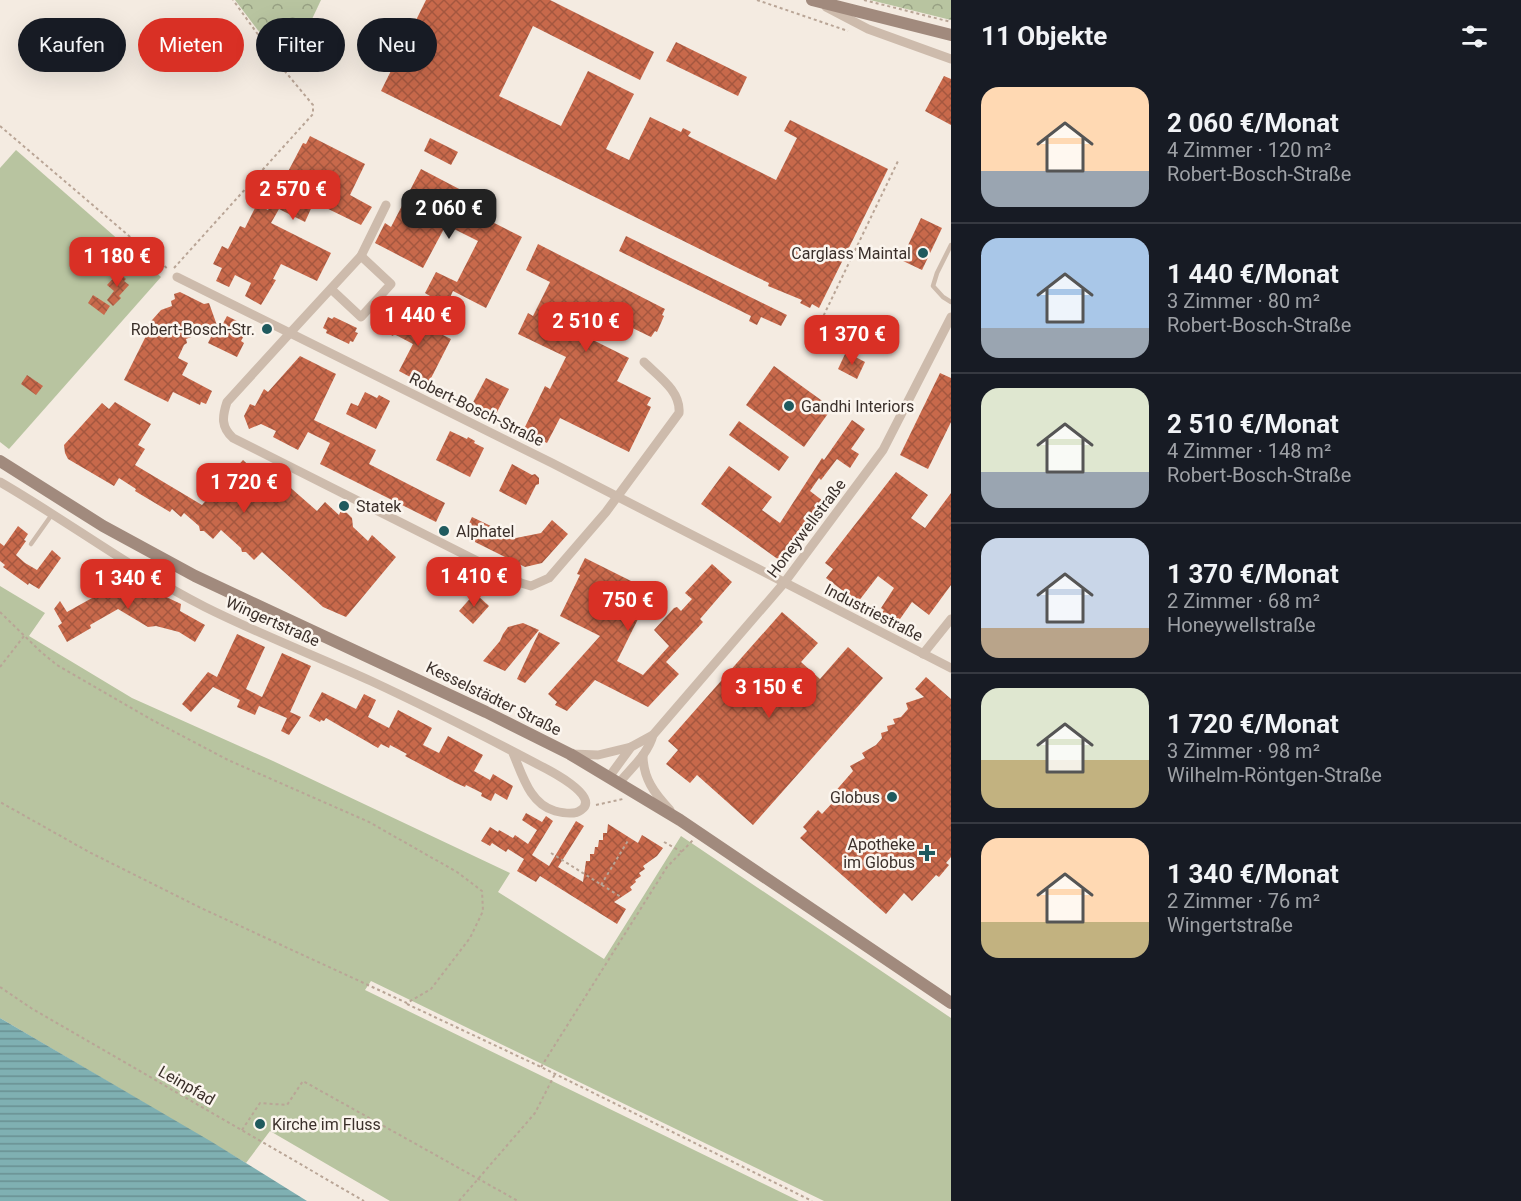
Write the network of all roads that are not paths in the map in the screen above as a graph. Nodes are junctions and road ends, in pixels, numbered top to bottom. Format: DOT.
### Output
graph roads {
  1 [pos="814,0"];
  2 [pos="951,35"];
  3 [pos="951,59"];
  4 [pos="386,205"];
  5 [pos="951,245"];
  6 [pos="361,256"];
  7 [pos="177,277"];
  8 [pos="331,289"];
  9 [pos="951,302"];
  10 [pos="951,317"];
  11 [pos="290,333"];
  12 [pos="644,362"];
  13 [pos="0,461"];
  14 [pos="0,482"];
  15 [pos="618,496"];
  16 [pos="53,513"];
  17 [pos="31,544"];
  18 [pos="784,583"];
  19 [pos="951,619"];
  20 [pos="923,654"];
  21 [pos="951,669"];
  22 [pos="653,735"];
  23 [pos="631,747"];
  24 [pos="512,751"];
  25 [pos="570,754"];
  26 [pos="643,755"];
  27 [pos="620,783"];
  28 [pos="680,820"];
  29 [pos="951,1003"];
  1 -- 2 [label="main road"];
  1 -- 3 [label="street"];
  4 -- 6 [label="street"];
  5 -- 9 [label="lane"];
  6 -- 8 [label="street"];
  6 -- 8 [label="street"];
  7 -- 11 [label="street, Robert-Bosch-Straße"];
  8 -- 11 [label="street"];
  10 -- 18 [label="street, Honeywellstraße"];
  11 -- 15 [label="street, Robert-Bosch-Straße"];
  11 -- 15 [label="street"];
  12 -- 15 [label="street"];
  13 -- 25 [label="main road, Kesselstädter Straße"];
  14 -- 16 [label="street, Wingertstraße"];
  15 -- 18 [label="street, Robert-Bosch-Straße"];
  16 -- 17 [label="lane"];
  16 -- 24 [label="street, Wingertstraße"];
  18 -- 20 [label="street, Industriestraße"];
  18 -- 22 [label="street, Honeywellstraße"];
  19 -- 20 [label="street"];
  20 -- 21 [label="street, Industriestraße"];
  22 -- 23 [label="street, Honeywellstraße"];
  22 -- 26 [label="street, Honeywellstraße"];
  23 -- 25 [label="street, Honeywellstraße"];
  23 -- 27 [label="street, Honeywellstraße"];
  24 -- 24 [label="street, Wingertstraße"];
  25 -- 27 [label="main road, Kesselstädter Straße"];
  26 -- 27 [label="street, Honeywellstraße"];
  26 -- 28 [label="street"];
  27 -- 28 [label="main road, Kesselstädter Straße"];
  28 -- 29 [label="main road, Kesselstädter Straße"];
}
